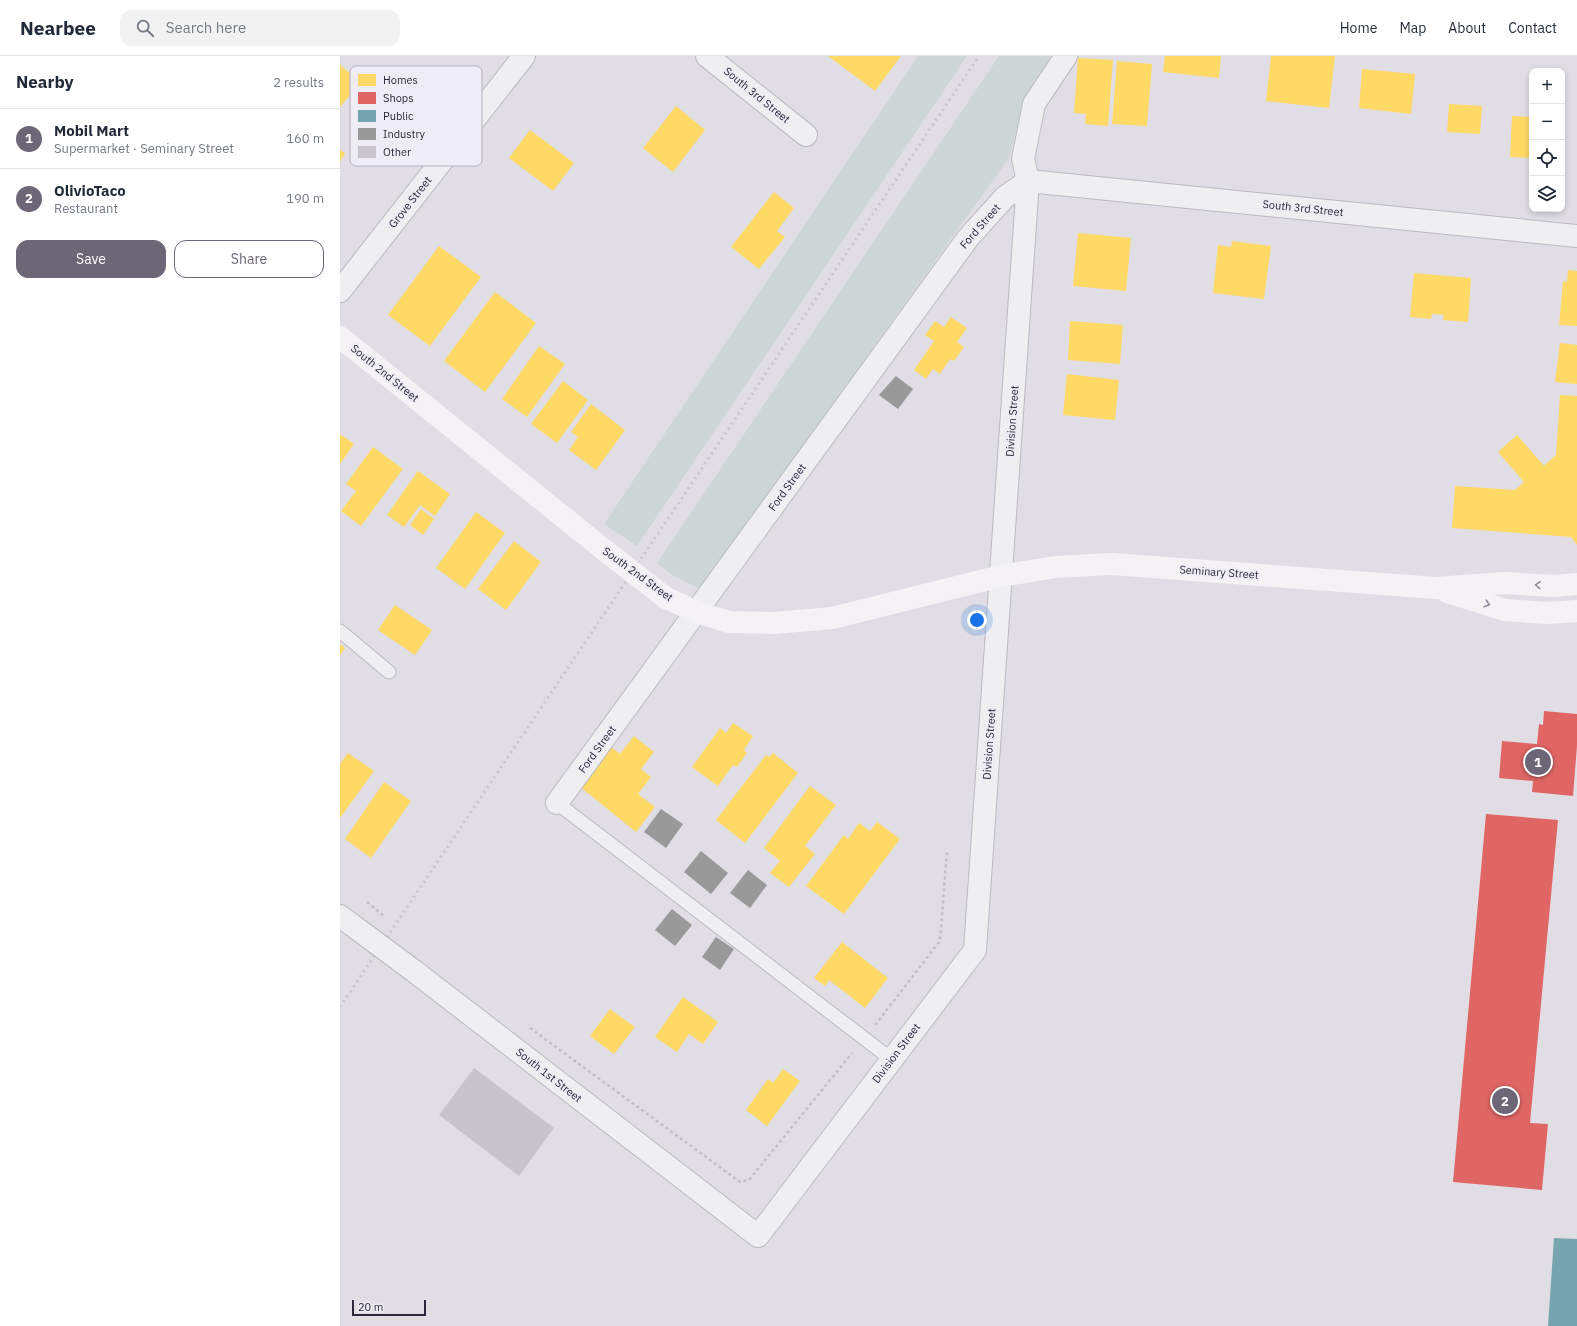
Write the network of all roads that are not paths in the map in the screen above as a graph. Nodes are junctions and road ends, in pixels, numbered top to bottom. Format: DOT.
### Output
graph roads {
  1 [pos="524,56"];
  2 [pos="708,56"];
  3 [pos="1066,56"];
  4 [pos="482,110"];
  5 [pos="806,135"];
  6 [pos="438,166"];
  7 [pos="1028,181"];
  8 [pos="1577,236"];
  9 [pos="340,291"];
  10 [pos="340,336"];
  11 [pos="1002,576"];
  12 [pos="1577,584"];
  13 [pos="1436,588"];
  14 [pos="1577,611"];
  15 [pos="697,612"];
  16 [pos="340,631"];
  17 [pos="389,672"];
  18 [pos="557,803"];
  19 [pos="346,920"];
  20 [pos="891,1060"];
  21 [pos="758,1236"];
  1 -- 4 [label="street, Grove Street"];
  2 -- 5 [label="street, South 3rd Street"];
  3 -- 7 [label="street, Division Street"];
  6 -- 9 [label="street, Grove Street"];
  7 -- 8 [label="street, South 3rd Street"];
  7 -- 11 [label="street, Division Street"];
  7 -- 15 [label="street, Ford Street"];
  10 -- 15 [label="street, South 2nd Street, bridge"];
  11 -- 13 [label="street, Seminary Street"];
  11 -- 15 [label="street, South 2nd Street"];
  11 -- 20 [label="street, Division Street"];
  12 -- 13 [label="street, Seminary Street, one-way"];
  13 -- 14 [label="street, Seminary Street, one-way"];
  15 -- 18 [label="street, Ford Street"];
  16 -- 17 [label="lane"];
  18 -- 20 [label="lane"];
  19 -- 21 [label="street, South 1st Street, bridge"];
  20 -- 21 [label="street, Division Street"];
}
